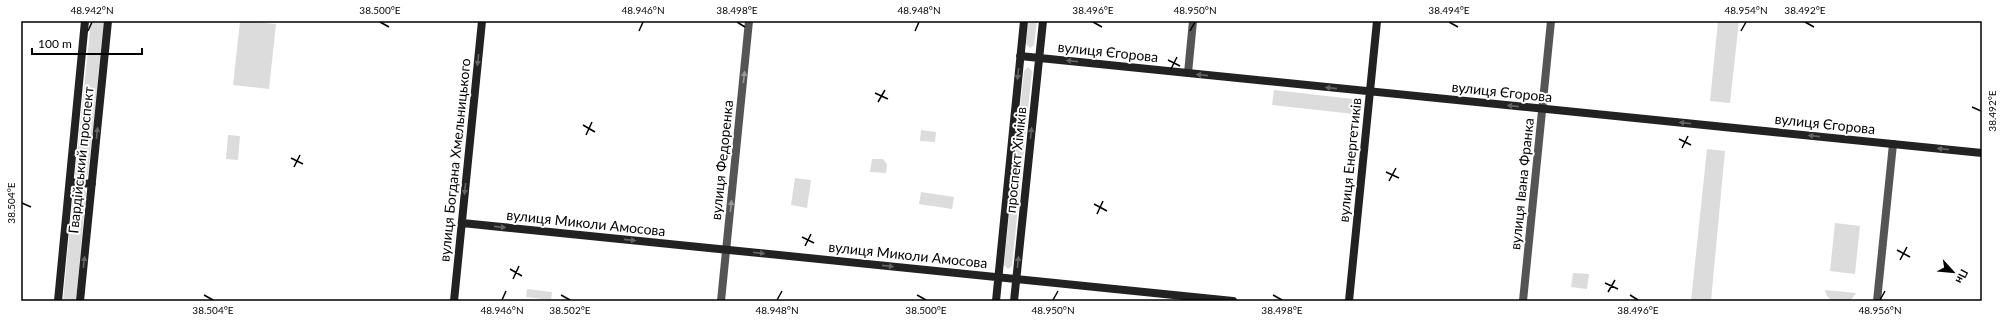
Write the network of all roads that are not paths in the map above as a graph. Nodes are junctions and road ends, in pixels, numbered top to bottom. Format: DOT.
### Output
graph roads {
  1 [pos="85,21"];
  2 [pos="108,21"];
  3 [pos="482,21"];
  4 [pos="749,21"];
  5 [pos="1024,21"];
  6 [pos="1042,21"];
  7 [pos="1193,21"];
  8 [pos="1377,21"];
  9 [pos="1551,21"];
  10 [pos="1020,56"];
  11 [pos="1039,58"];
  12 [pos="1188,73"];
  13 [pos="1370,92"];
  14 [pos="1542,109"];
  15 [pos="1893,144"];
  16 [pos="1982,153"];
  17 [pos="70,182"];
  18 [pos="92,184"];
  19 [pos="462,223"];
  20 [pos="726,250"];
  21 [pos="998,278"];
  22 [pos="1017,279"];
  23 [pos="1167,298"];
  24 [pos="58,301"];
  25 [pos="80,301"];
  26 [pos="454,301"];
  27 [pos="721,301"];
  28 [pos="996,301"];
  29 [pos="1014,301"];
  30 [pos="1233,301"];
  31 [pos="1349,301"];
  32 [pos="1523,301"];
  33 [pos="1877,301"];
  1 -- 17 [label="street, Гвардійський проспект"];
  18 -- 2 [label="street, Гвардійський проспект, one-way"];
  3 -- 19 [label="street, вулиця Богдана Хмельницького, one-way"];
  20 -- 4 [label="street, вулиця Федоренка, one-way"];
  5 -- 10 [label="street, проспект Хіміків"];
  6 -- 11 [label="street, проспект Хіміків"];
  7 -- 12 [label="street"];
  8 -- 13 [label="street, вулиця Енергетиків"];
  9 -- 14 [label="street, вулиця Івана Франка"];
  10 -- 11 [label="street, вулиця Єгорова"];
  10 -- 21 [label="street, проспект Хіміків, one-way"];
  12 -- 11 [label="street, вулиця Єгорова, one-way"];
  22 -- 11 [label="street, проспект Хіміків, one-way"];
  13 -- 12 [label="street, вулиця Єгорова, one-way"];
  14 -- 13 [label="street, вулиця Єгорова, one-way"];
  13 -- 31 [label="street, вулиця Енергетиків"];
  15 -- 14 [label="street, вулиця Єгорова, one-way"];
  14 -- 32 [label="street, вулиця Івана Франка"];
  16 -- 15 [label="street, вулиця Єгорова, one-way"];
  15 -- 33 [label="street"];
  17 -- 18 [label="street"];
  17 -- 24 [label="street, Гвардійський проспект"];
  25 -- 18 [label="street, Гвардійський проспект, one-way"];
  19 -- 20 [label="street, вулиця Миколи Амосова, one-way"];
  19 -- 26 [label="street, вулиця Богдана Хмельницького"];
  20 -- 21 [label="street, вулиця Миколи Амосова, one-way"];
  20 -- 27 [label="street, вулиця Федоренка"];
  21 -- 22 [label="street, вулиця Миколи Амосова"];
  21 -- 28 [label="street, проспект Хіміків"];
  22 -- 23 [label="street, вулиця Миколи Амосова"];
  22 -- 29 [label="street, проспект Хіміків"];
  23 -- 30 [label="street, вулиця Миколи Амосова"];
}
